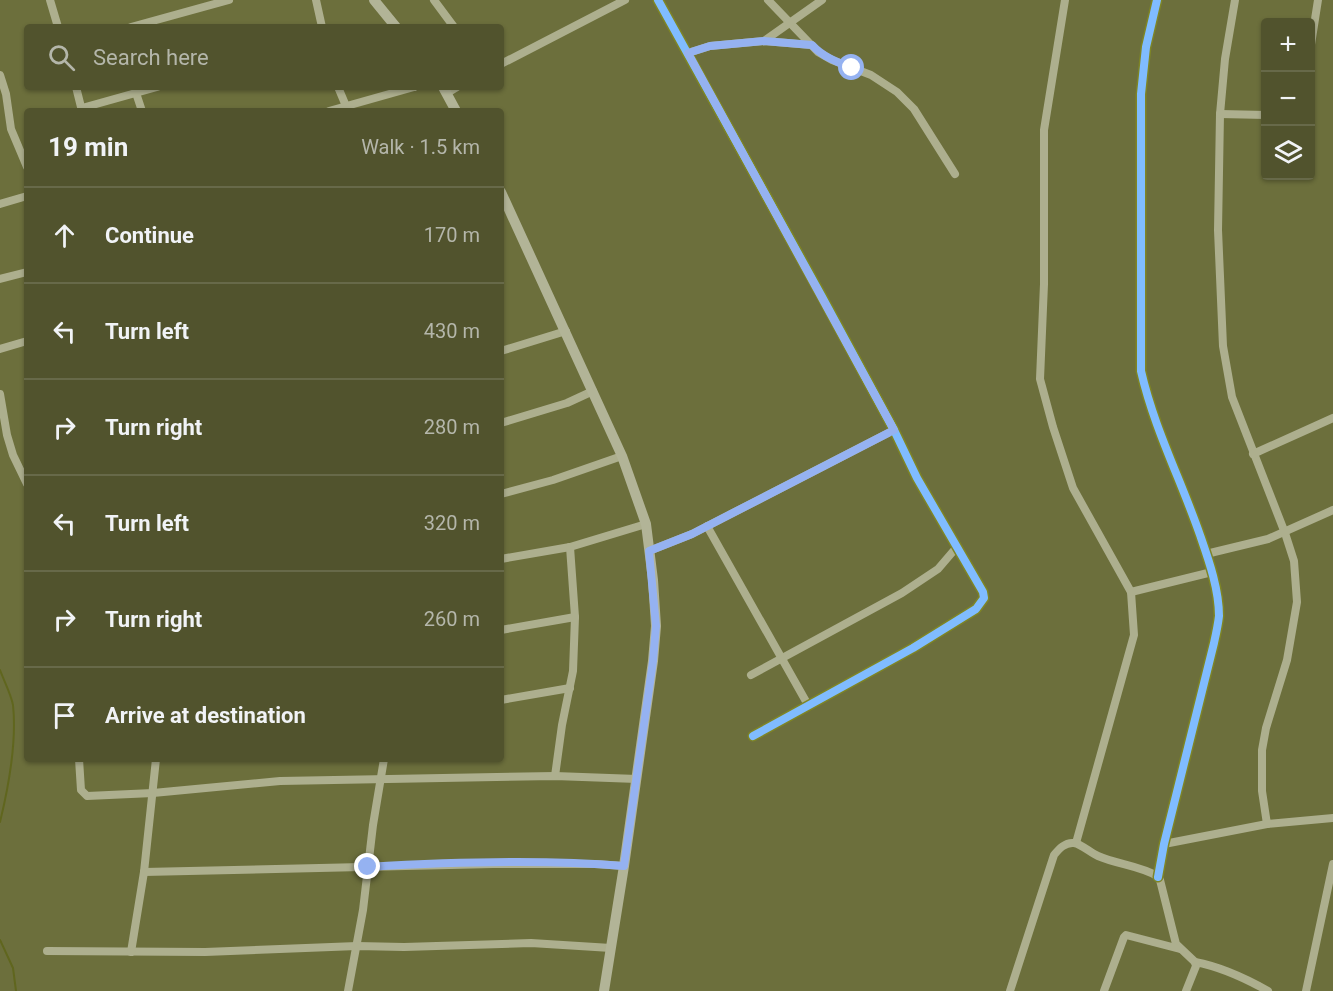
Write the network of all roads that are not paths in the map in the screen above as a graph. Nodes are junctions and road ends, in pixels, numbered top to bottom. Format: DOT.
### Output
graph roads {
  1 [pos="50,0"];
  2 [pos="229,0"];
  3 [pos="316,0"];
  4 [pos="374,0"];
  5 [pos="434,0"];
  6 [pos="624,0"];
  7 [pos="658,0"];
  8 [pos="768,0"];
  9 [pos="822,0"];
  10 [pos="1065,0"];
  11 [pos="1157,0"];
  12 [pos="1235,0"];
  13 [pos="1318,0"];
  14 [pos="791,22"];
  15 [pos="1315,22"];
  16 [pos="57,24"];
  17 [pos="142,24"];
  18 [pos="321,24"];
  19 [pos="394,24"];
  20 [pos="452,24"];
  21 [pos="764,41"];
  22 [pos="812,45"];
  23 [pos="688,53"];
  24 [pos="504,62"];
  25 [pos="0,75"];
  26 [pos="77,90"];
  27 [pos="146,90"];
  28 [pos="339,90"];
  29 [pos="403,90"];
  30 [pos="449,90"];
  31 [pos="136,93"];
  32 [pos="346,106"];
  33 [pos="81,108"];
  34 [pos="88,108"];
  35 [pos="141,108"];
  36 [pos="339,108"];
  37 [pos="455,108"];
  38 [pos="1220,114"];
  39 [pos="1261,114"];
  40 [pos="24,160"];
  41 [pos="955,174"];
  42 [pos="24,197"];
  43 [pos="0,204"];
  44 [pos="504,205"];
  45 [pos="24,273"];
  46 [pos="0,279"];
  47 [pos="566,331"];
  48 [pos="24,342"];
  49 [pos="0,349"];
  50 [pos="504,350"];
  51 [pos="593,391"];
  52 [pos="0,394"];
  53 [pos="1333,418"];
  54 [pos="504,422"];
  55 [pos="894,430"];
  56 [pos="1253,454"];
  57 [pos="622,456"];
  58 [pos="24,477"];
  59 [pos="504,493"];
  60 [pos="1333,510"];
  61 [pos="646,524"];
  62 [pos="707,526"];
  63 [pos="1285,533"];
  64 [pos="570,547"];
  65 [pos="956,548"];
  66 [pos="649,551"];
  67 [pos="1206,554"];
  68 [pos="504,558"];
  69 [pos="1212,572"];
  70 [pos="1131,592"];
  71 [pos="575,618"];
  72 [pos="504,630"];
  73 [pos="782,658"];
  74 [pos="751,675"];
  75 [pos="570,688"];
  76 [pos="504,699"];
  77 [pos="808,705"];
  78 [pos="753,736"];
  79 [pos="79,762"];
  80 [pos="156,762"];
  81 [pos="384,762"];
  82 [pos="555,776"];
  83 [pos="637,778"];
  84 [pos="381,780"];
  85 [pos="153,793"];
  86 [pos="1333,818"];
  87 [pos="1267,824"];
  88 [pos="1076,843"];
  89 [pos="1164,844"];
  90 [pos="1333,864"];
  91 [pos="624,866"];
  92 [pos="368,867"];
  93 [pos="144,872"];
  94 [pos="1158,878"];
  95 [pos="357,946"];
  96 [pos="611,948"];
  97 [pos="1181,949"];
  98 [pos="47,951"];
  99 [pos="131,952"];
  100 [pos="1196,962"];
  101 [pos="348,991"];
  102 [pos="604,991"];
  103 [pos="1010,991"];
  104 [pos="1104,991"];
  105 [pos="1186,991"];
  106 [pos="1268,991"];
  107 [pos="1306,991"];
  1 -- 16 [label="street"];
  2 -- 17 [label="street"];
  3 -- 18 [label="street"];
  4 -- 19 [label="street"];
  5 -- 20 [label="street"];
  6 -- 24 [label="street"];
  7 -- 23 [label="street"];
  8 -- 14 [label="street"];
  9 -- 14 [label="street"];
  10 -- 70 [label="street"];
  11 -- 67 [label="street"];
  12 -- 38 [label="street"];
  13 -- 15 [label="street"];
  14 -- 21 [label="street"];
  14 -- 22 [label="street"];
  21 -- 22 [label="street"];
  21 -- 23 [label="street"];
  22 -- 41 [label="street"];
  23 -- 55 [label="street"];
  25 -- 40 [label="street"];
  26 -- 33 [label="street"];
  27 -- 31 [label="street"];
  28 -- 32 [label="street"];
  29 -- 32 [label="street"];
  30 -- 37 [label="street"];
  31 -- 34 [label="street"];
  31 -- 35 [label="street"];
  32 -- 36 [label="street"];
  38 -- 39 [label="street"];
  38 -- 56 [label="street"];
  42 -- 43 [label="street"];
  44 -- 47 [label="street"];
  45 -- 46 [label="street"];
  47 -- 50 [label="street"];
  47 -- 51 [label="street"];
  48 -- 49 [label="street"];
  51 -- 54 [label="street"];
  51 -- 57 [label="street"];
  52 -- 58 [label="street"];
  53 -- 56 [label="street"];
  55 -- 62 [label="street"];
  55 -- 65 [label="street"];
  56 -- 63 [label="street"];
  57 -- 59 [label="street"];
  57 -- 61 [label="street"];
  60 -- 63 [label="street"];
  61 -- 64 [label="street"];
  61 -- 66 [label="street"];
  62 -- 66 [label="street"];
  62 -- 73 [label="street"];
  63 -- 67 [label="street"];
  63 -- 87 [label="street"];
  64 -- 68 [label="street"];
  64 -- 71 [label="street"];
  65 -- 73 [label="street"];
  65 -- 77 [label="street"];
  66 -- 83 [label="street"];
  67 -- 69 [label="street"];
  69 -- 70 [label="street"];
  69 -- 89 [label="street"];
  70 -- 88 [label="street"];
  71 -- 72 [label="street"];
  71 -- 75 [label="street"];
  73 -- 74 [label="street"];
  73 -- 77 [label="street"];
  75 -- 76 [label="street"];
  75 -- 82 [label="street"];
  77 -- 78 [label="street"];
  79 -- 85 [label="street"];
  80 -- 85 [label="street"];
  81 -- 84 [label="street"];
  82 -- 83 [label="street"];
  82 -- 84 [label="street"];
  83 -- 91 [label="street"];
  84 -- 85 [label="street"];
  84 -- 92 [label="street"];
  85 -- 93 [label="street"];
  86 -- 87 [label="street"];
  87 -- 89 [label="street"];
  88 -- 94 [label="street"];
  88 -- 103 [label="street"];
  89 -- 94 [label="street"];
  90 -- 107 [label="street"];
  91 -- 92 [label="street"];
  91 -- 96 [label="street"];
  92 -- 93 [label="street"];
  92 -- 95 [label="street"];
  93 -- 99 [label="street"];
  94 -- 97 [label="street"];
  95 -- 96 [label="street"];
  95 -- 99 [label="street"];
  95 -- 101 [label="street"];
  96 -- 102 [label="street"];
  97 -- 100 [label="street"];
  97 -- 104 [label="street"];
  98 -- 99 [label="street"];
  100 -- 105 [label="street"];
  100 -- 106 [label="street"];
}
